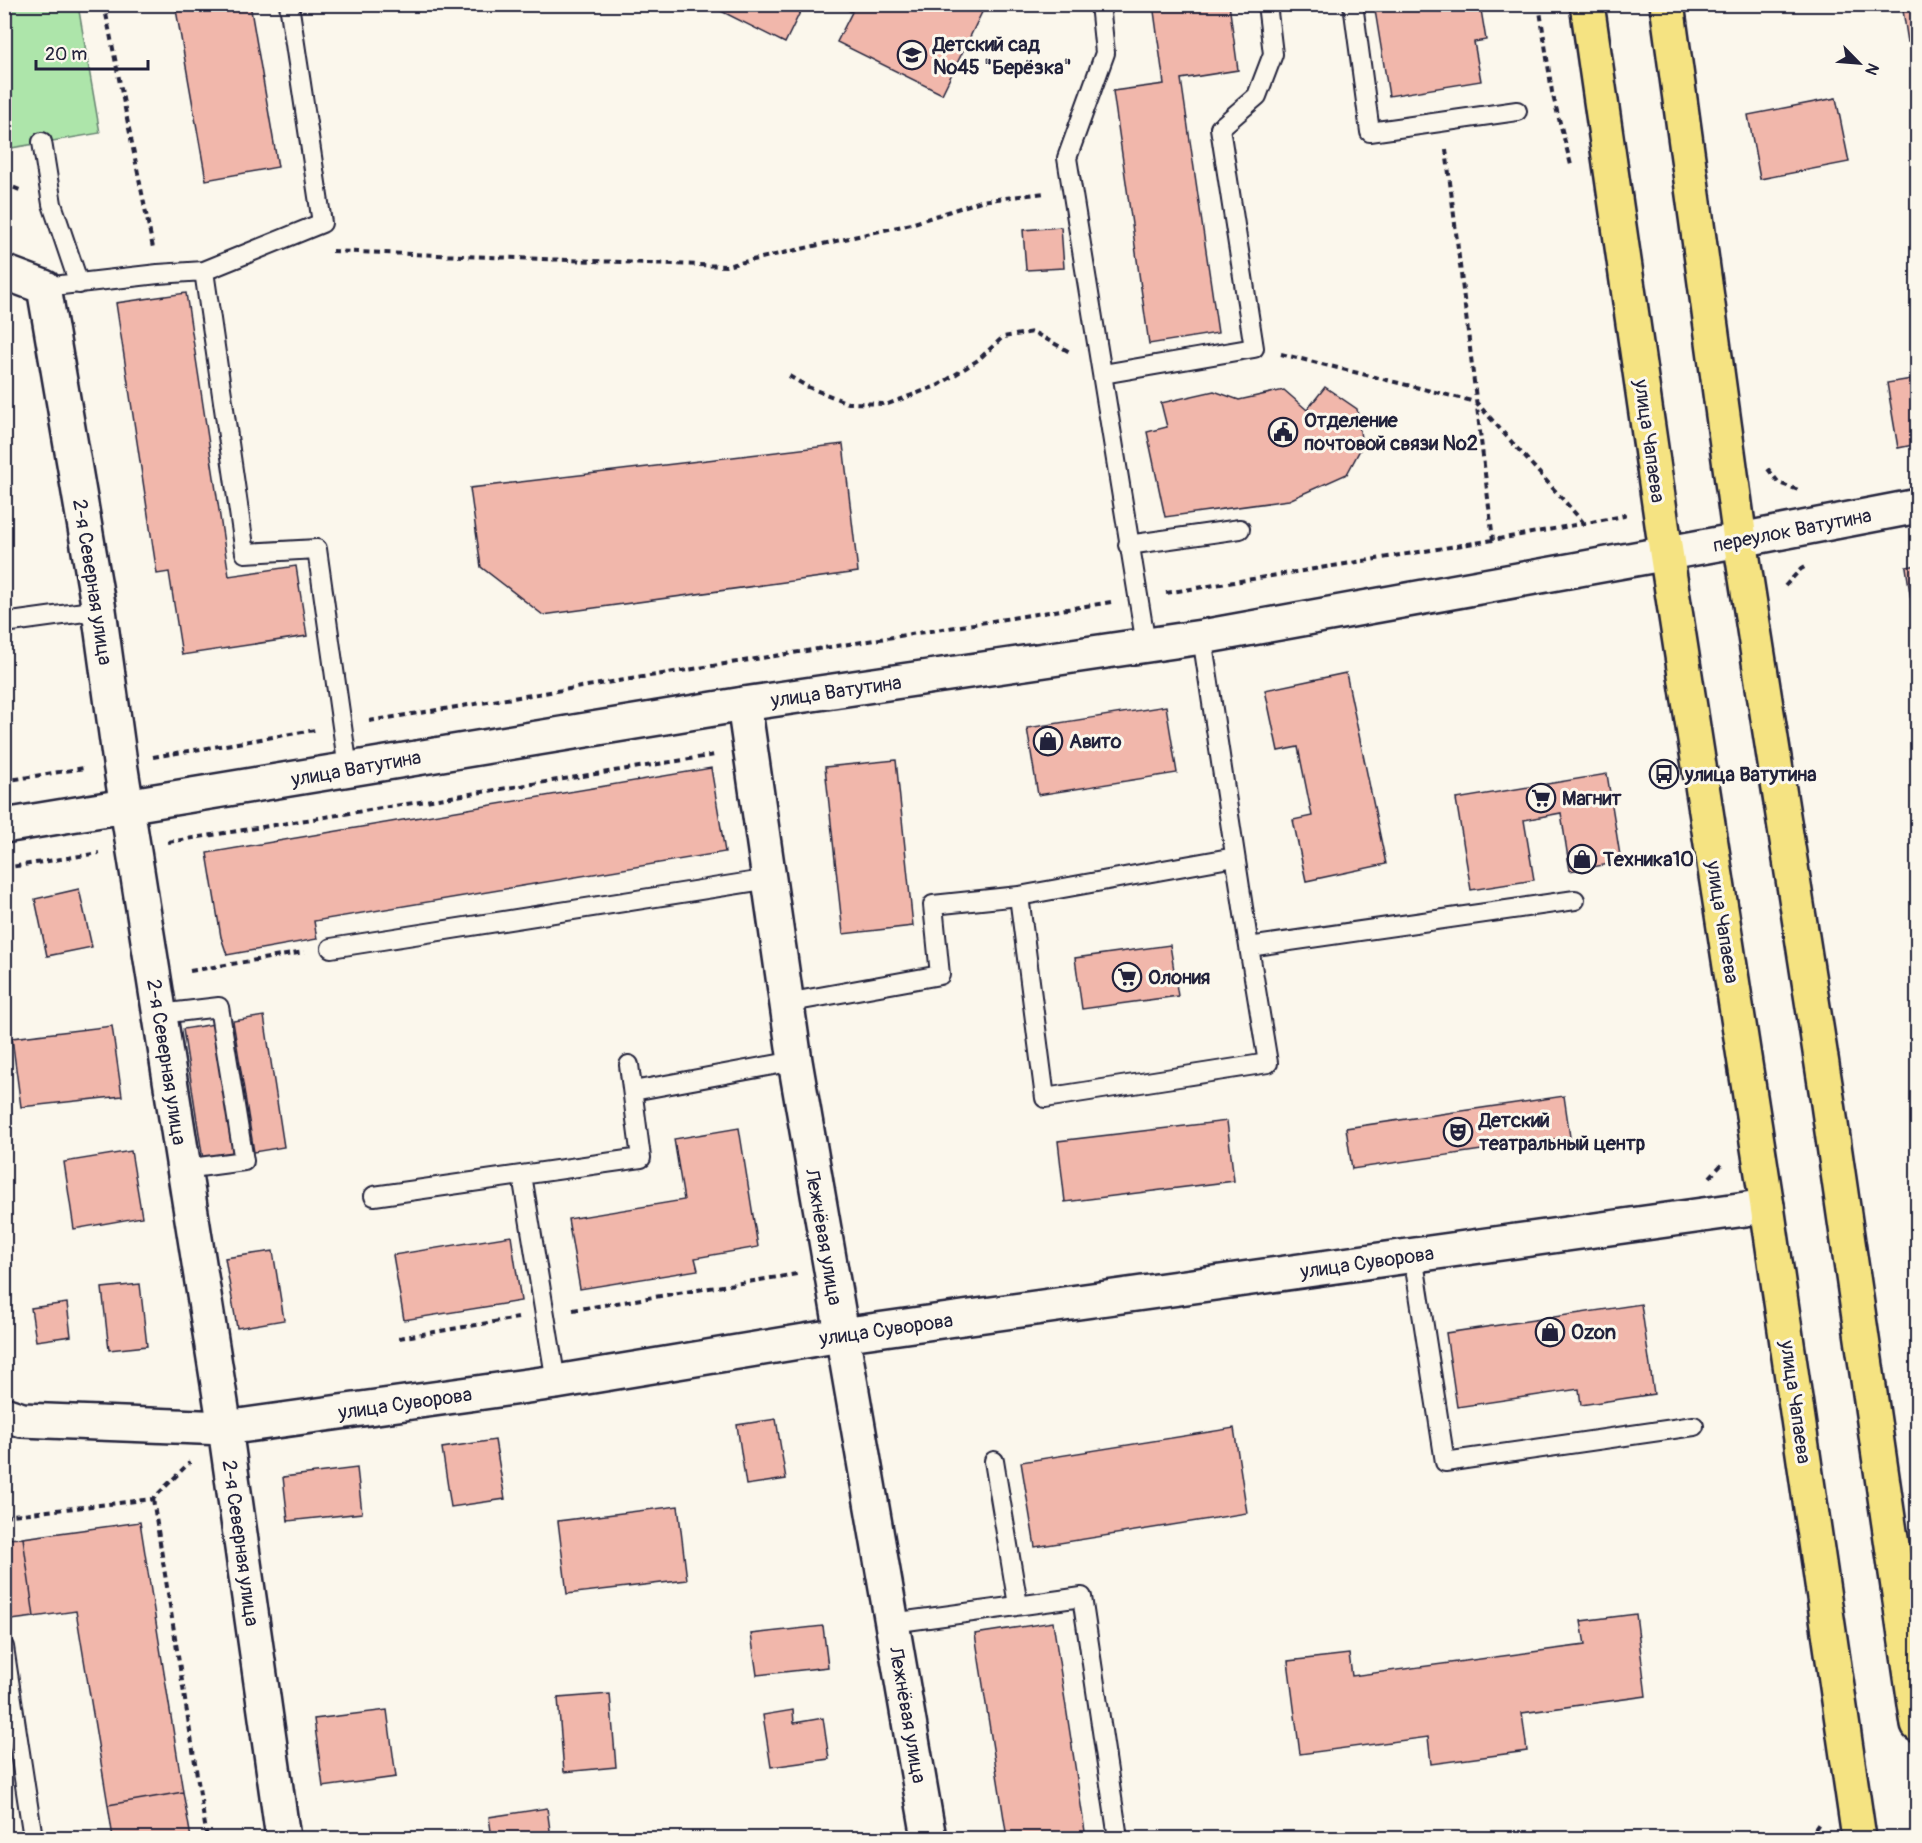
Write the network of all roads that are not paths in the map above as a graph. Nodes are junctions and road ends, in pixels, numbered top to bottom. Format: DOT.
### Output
graph roads {
  1 [pos="289,4"];
  2 [pos="1100,4"];
  3 [pos="1267,4"];
  4 [pos="1353,4"];
  5 [pos="1587,4"];
  6 [pos="1667,4"];
  7 [pos="1517,111"];
  8 [pos="42,142"];
  9 [pos="204,271"];
  10 [pos="4,272"];
  11 [pos="79,284"];
  12 [pos="44,287"];
  13 [pos="1103,374"];
  14 [pos="1917,506"];
  15 [pos="1240,529"];
  16 [pos="1740,540"];
  17 [pos="1128,545"];
  18 [pos="1666,552"];
  19 [pos="99,610"];
  20 [pos="4,623"];
  21 [pos="1202,637"];
  22 [pos="1146,645"];
  23 [pos="744,704"];
  24 [pos="348,769"];
  25 [pos="127,807"];
  26 [pos="4,826"];
  27 [pos="1235,857"];
  28 [pos="770,879"];
  29 [pos="1019,896"];
  30 [pos="1575,900"];
  31 [pos="1249,947"];
  32 [pos="331,948"];
  33 [pos="786,1003"];
  34 [pos="160,1014"];
  35 [pos="795,1061"];
  36 [pos="629,1065"];
  37 [pos="633,1090"];
  38 [pos="184,1169"];
  39 [pos="522,1175"];
  40 [pos="374,1196"];
  41 [pos="1767,1206"];
  42 [pos="1413,1256"];
  43 [pos="841,1335"];
  44 [pos="556,1382"];
  45 [pos="10,1420"];
  46 [pos="1694,1426"];
  47 [pos="225,1428"];
  48 [pos="994,1461"];
  49 [pos="1018,1605"];
  50 [pos="892,1623"];
  51 [pos="4,1647"];
  52 [pos="1917,1725"];
  53 [pos="33,1839"];
  54 [pos="283,1839"];
  55 [pos="929,1839"];
  56 [pos="1118,1839"];
  57 [pos="1859,1839"];
  1 -- 9 [label="lane"];
  2 -- 13 [label="lane"];
  3 -- 13 [label="lane"];
  4 -- 7 [label="lane"];
  5 -- 18 [label="main road, улица Чапаева"];
  6 -- 16 [label="main road"];
  8 -- 11 [label="lane"];
  9 -- 11 [label="lane"];
  9 -- 24 [label="lane"];
  10 -- 12 [label="street"];
  11 -- 12 [label="lane"];
  12 -- 19 [label="street, 2-я Северная улица"];
  13 -- 17 [label="lane"];
  14 -- 16 [label="street, переулок Ватутина"];
  15 -- 17 [label="lane"];
  16 -- 18 [label="street, переулок Ватутина"];
  16 -- 52 [label="main road"];
  17 -- 22 [label="lane"];
  18 -- 21 [label="street, улица Ватутина"];
  18 -- 41 [label="main road, улица Чапаева"];
  19 -- 20 [label="lane"];
  19 -- 25 [label="street, 2-я Северная улица"];
  21 -- 22 [label="street, улица Ватутина"];
  21 -- 27 [label="lane"];
  22 -- 23 [label="street, улица Ватутина"];
  23 -- 24 [label="street, улица Ватутина"];
  23 -- 28 [label="street, Лежнёвая улица"];
  24 -- 25 [label="street, улица Ватутина"];
  25 -- 26 [label="street, улица Ватутина"];
  25 -- 34 [label="street, 2-я Северная улица"];
  27 -- 29 [label="lane"];
  27 -- 31 [label="lane"];
  28 -- 32 [label="lane"];
  28 -- 33 [label="street, Лежнёвая улица"];
  29 -- 31 [label="lane"];
  29 -- 33 [label="lane"];
  30 -- 31 [label="lane"];
  33 -- 35 [label="street, Лежнёвая улица"];
  34 -- 38 [label="street, 2-я Северная улица"];
  34 -- 38 [label="lane"];
  35 -- 37 [label="lane"];
  35 -- 43 [label="street, Лежнёвая улица"];
  36 -- 37 [label="lane"];
  37 -- 39 [label="lane"];
  38 -- 47 [label="street, 2-я Северная улица"];
  39 -- 40 [label="lane"];
  39 -- 44 [label="lane"];
  41 -- 42 [label="street, улица Суворова"];
  41 -- 57 [label="main road, улица Чапаева"];
  42 -- 43 [label="street, улица Суворова"];
  42 -- 46 [label="lane"];
  43 -- 44 [label="street, улица Суворова"];
  43 -- 50 [label="street, Лежнёвая улица"];
  44 -- 47 [label="street, улица Суворова"];
  45 -- 47 [label="street, улица Суворова"];
  47 -- 54 [label="street, 2-я Северная улица"];
  48 -- 49 [label="lane"];
  49 -- 50 [label="lane"];
  49 -- 56 [label="lane"];
  50 -- 55 [label="street, Лежнёвая улица"];
  51 -- 53 [label="lane"];
}
